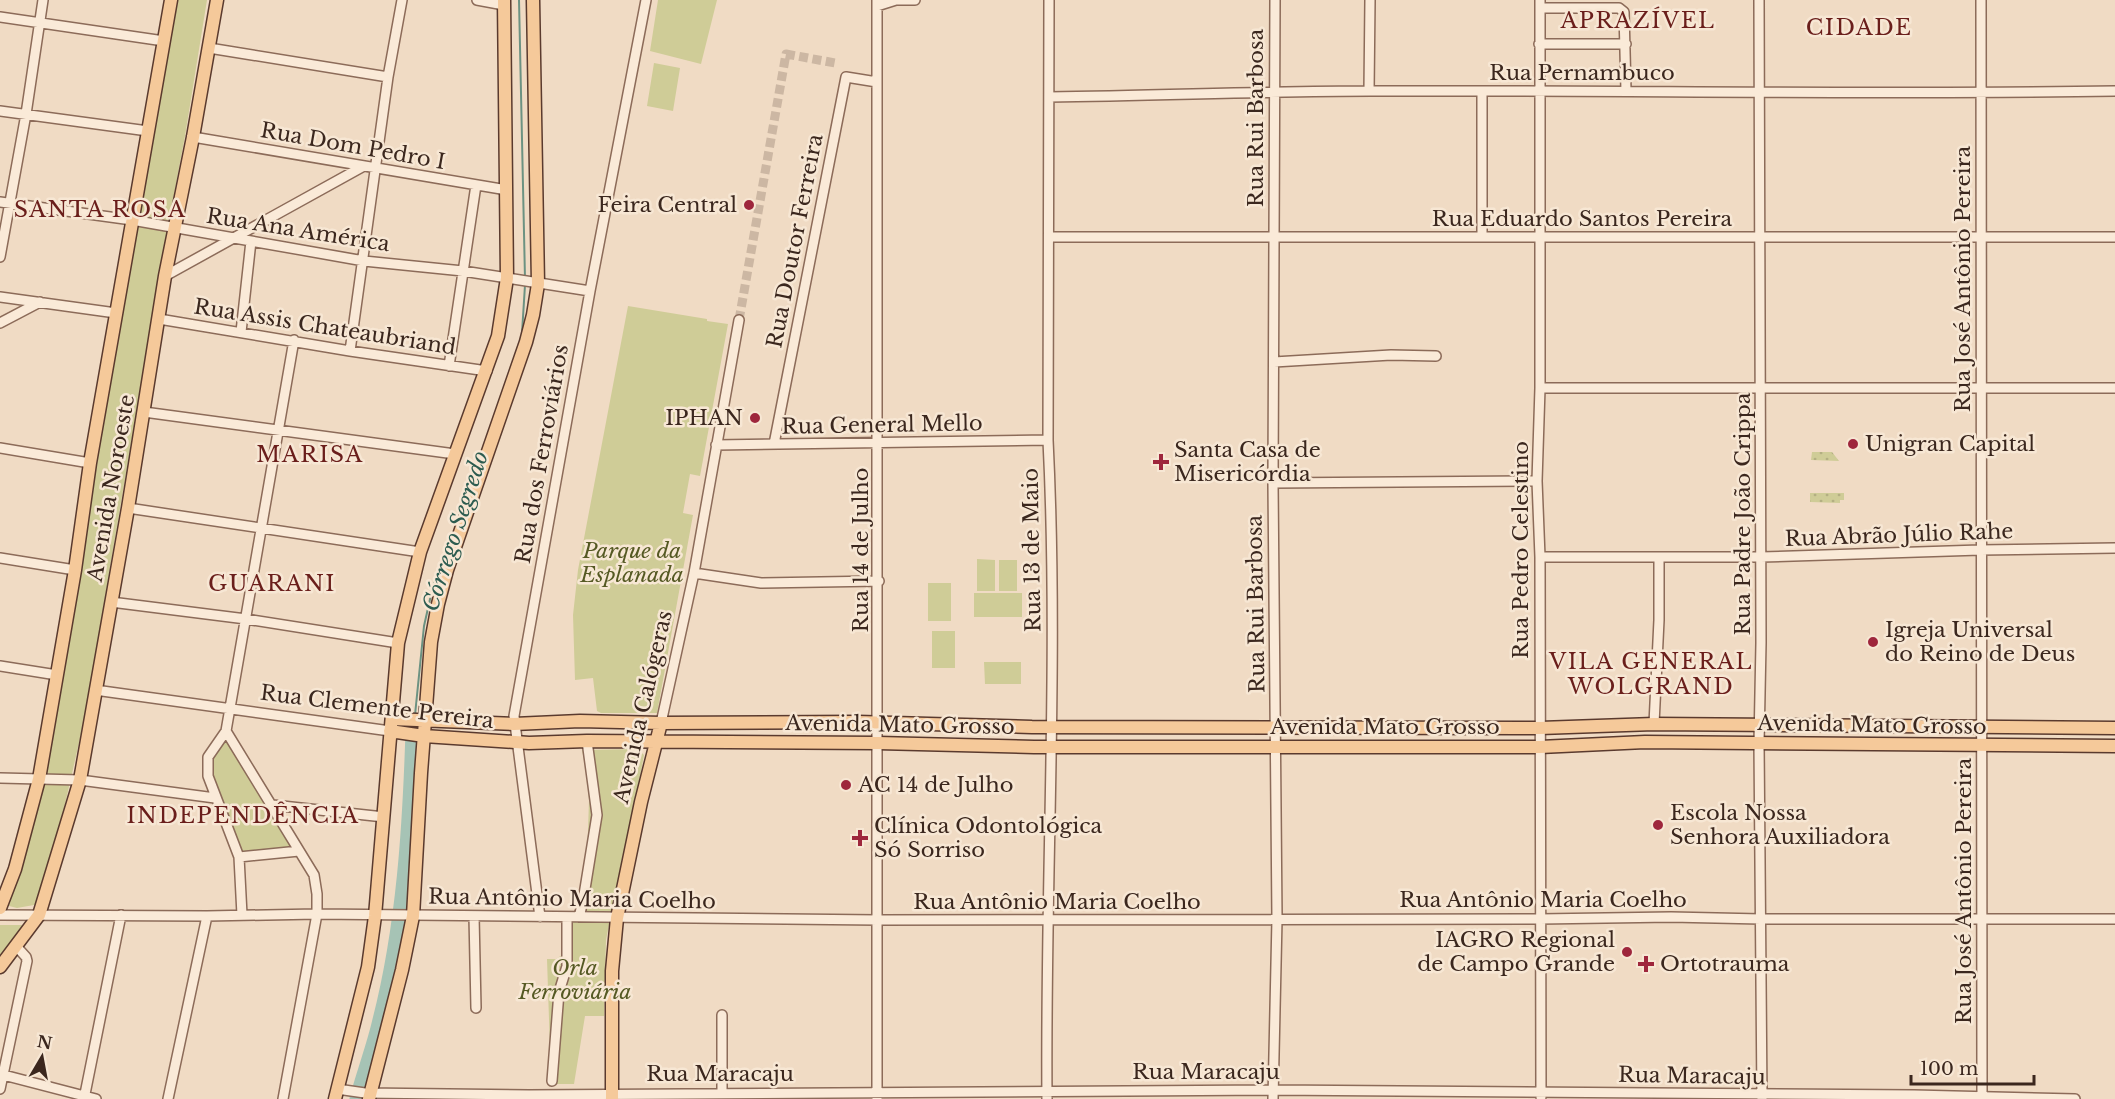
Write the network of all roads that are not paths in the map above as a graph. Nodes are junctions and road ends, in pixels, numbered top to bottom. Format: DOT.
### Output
graph roads {
  1 [pos="43,0"];
  2 [pos="171,0"];
  3 [pos="217,0"];
  4 [pos="402,0"];
  5 [pos="477,0"];
  6 [pos="533,0"];
  7 [pos="646,0"];
  8 [pos="915,0"];
  9 [pos="1050,0"];
  10 [pos="1275,0"];
  11 [pos="1370,0"];
  12 [pos="1759,0"];
  13 [pos="1981,0"];
  14 [pos="504,3"];
  15 [pos="878,3"];
  16 [pos="1540,4"];
  17 [pos="0,17"];
  18 [pos="40,23"];
  19 [pos="164,41"];
  20 [pos="1539,44"];
  21 [pos="1626,44"];
  22 [pos="209,48"];
  23 [pos="388,77"];
  24 [pos="878,82"];
  25 [pos="1276,91"];
  26 [pos="1369,91"];
  27 [pos="1482,91"];
  28 [pos="1539,91"];
  29 [pos="1626,91"];
  30 [pos="1759,91"];
  31 [pos="2115,91"];
  32 [pos="1982,93"];
  33 [pos="1050,97"];
  34 [pos="0,111"];
  35 [pos="26,114"];
  36 [pos="148,131"];
  37 [pos="193,137"];
  38 [pos="362,167"];
  39 [pos="375,169"];
  40 [pos="476,185"];
  41 [pos="507,190"];
  42 [pos="4,203"];
  43 [pos="132,220"];
  44 [pos="174,228"];
  45 [pos="1049,237"];
  46 [pos="1274,237"];
  47 [pos="1482,237"];
  48 [pos="1540,237"];
  49 [pos="1981,237"];
  50 [pos="2115,237"];
  51 [pos="236,238"];
  52 [pos="1760,238"];
  53 [pos="251,241"];
  54 [pos="0,256"];
  55 [pos="364,261"];
  56 [pos="463,271"];
  57 [pos="165,276"];
  58 [pos="509,278"];
  59 [pos="537,284"];
  60 [pos="590,291"];
  61 [pos="0,297"];
  62 [pos="40,302"];
  63 [pos="116,313"];
  64 [pos="159,319"];
  65 [pos="0,323"];
  66 [pos="739,323"];
  67 [pos="241,332"];
  68 [pos="294,340"];
  69 [pos="350,351"];
  70 [pos="1436,356"];
  71 [pos="1274,362"];
  72 [pos="449,366"];
  73 [pos="487,371"];
  74 [pos="1540,388"];
  75 [pos="1761,388"];
  76 [pos="1982,388"];
  77 [pos="2115,388"];
  78 [pos="144,412"];
  79 [pos="280,429"];
  80 [pos="1048,441"];
  81 [pos="878,443"];
  82 [pos="774,444"];
  83 [pos="716,445"];
  84 [pos="0,448"];
  85 [pos="455,454"];
  86 [pos="90,463"];
  87 [pos="1537,481"];
  88 [pos="1273,483"];
  89 [pos="128,508"];
  90 [pos="262,529"];
  91 [pos="2115,548"];
  92 [pos="1980,550"];
  93 [pos="420,552"];
  94 [pos="1659,557"];
  95 [pos="1761,557"];
  96 [pos="0,558"];
  97 [pos="1540,558"];
  98 [pos="75,570"];
  99 [pos="694,573"];
  100 [pos="879,581"];
  101 [pos="111,602"];
  102 [pos="246,619"];
  103 [pos="398,644"];
  104 [pos="0,666"];
  105 [pos="57,675"];
  106 [pos="95,690"];
  107 [pos="229,708"];
  108 [pos="420,721"];
  109 [pos="879,722"];
  110 [pos="661,723"];
  111 [pos="514,724"];
  112 [pos="1654,724"];
  113 [pos="1760,724"];
  114 [pos="395,725"];
  115 [pos="1051,728"];
  116 [pos="1276,728"];
  117 [pos="1540,728"];
  118 [pos="1982,728"];
  119 [pos="2115,728"];
  120 [pos="226,731"];
  121 [pos="419,735"];
  122 [pos="587,741"];
  123 [pos="656,741"];
  124 [pos="518,742"];
  125 [pos="1645,742"];
  126 [pos="1759,742"];
  127 [pos="878,743"];
  128 [pos="1051,747"];
  129 [pos="1276,747"];
  130 [pos="1540,747"];
  131 [pos="1982,747"];
  132 [pos="2115,747"];
  133 [pos="0,778"];
  134 [pos="39,778"];
  135 [pos="80,780"];
  136 [pos="215,798"];
  137 [pos="273,806"];
  138 [pos="384,817"];
  139 [pos="299,851"];
  140 [pos="239,857"];
  141 [pos="0,908"];
  142 [pos="317,914"];
  143 [pos="0,915"];
  144 [pos="39,915"];
  145 [pos="121,915"];
  146 [pos="242,915"];
  147 [pos="207,916"];
  148 [pos="379,916"];
  149 [pos="407,916"];
  150 [pos="474,916"];
  151 [pos="540,917"];
  152 [pos="567,917"];
  153 [pos="579,917"];
  154 [pos="617,918"];
  155 [pos="1276,919"];
  156 [pos="1540,919"];
  157 [pos="1761,919"];
  158 [pos="1982,919"];
  159 [pos="2115,919"];
  160 [pos="878,920"];
  161 [pos="1050,920"];
  162 [pos="16,946"];
  163 [pos="0,966"];
  164 [pos="476,1008"];
  165 [pos="722,1015"];
  166 [pos="2,1075"];
  167 [pos="552,1081"];
  168 [pos="0,1089"];
  169 [pos="722,1092"];
  170 [pos="339,1093"];
  171 [pos="1273,1094"];
  172 [pos="368,1095"];
  173 [pos="878,1095"];
  174 [pos="1047,1095"];
  175 [pos="612,1096"];
  176 [pos="1541,1096"];
  177 [pos="1762,1097"];
  178 [pos="84,1098"];
  179 [pos="96,1099"];
  180 [pos="168,1099"];
  181 [pos="283,1099"];
  182 [pos="1982,1099"];
  183 [pos="2075,1099"];
  1 -- 18 [label="street"];
  2 -- 19 [label="main road, Avenida Noroeste"];
  3 -- 22 [label="main road, Avenida Noroeste"];
  4 -- 23 [label="street"];
  5 -- 14 [label="street"];
  6 -- 59 [label="main road"];
  7 -- 60 [label="street, Rua dos Ferroviários"];
  8 -- 15 [label="street"];
  9 -- 33 [label="street, Rua 13 de Maio"];
  10 -- 25 [label="street, Rua Rui Barbosa"];
  11 -- 26 [label="street"];
  12 -- 30 [label="street, Rua Padre João Crippa"];
  13 -- 32 [label="street, Rua José Antônio Pereira"];
  14 -- 41 [label="main road"];
  15 -- 24 [label="street, Rua 14 de Julho"];
  16 -- 20 [label="street, Rua Pedro Celestino"];
  16 -- 21 [label="street"];
  17 -- 18 [label="street"];
  18 -- 19 [label="street"];
  18 -- 35 [label="street"];
  19 -- 36 [label="main road, Avenida Noroeste"];
  20 -- 21 [label="street"];
  20 -- 28 [label="street, Rua Pedro Celestino"];
  21 -- 29 [label="street"];
  22 -- 23 [label="street"];
  22 -- 37 [label="main road, Avenida Noroeste"];
  23 -- 39 [label="street"];
  24 -- 81 [label="street, Rua 14 de Julho"];
  24 -- 82 [label="street, Rua Doutor Ferreira"];
  25 -- 26 [label="street, Rua Pernambuco"];
  25 -- 33 [label="street, Rua Pernambuco"];
  25 -- 46 [label="street, Rua Rui Barbosa"];
  26 -- 27 [label="street, Rua Pernambuco"];
  27 -- 28 [label="street, Rua Pernambuco"];
  27 -- 47 [label="street"];
  28 -- 29 [label="street, Rua Pernambuco"];
  28 -- 48 [label="street, Rua Pedro Celestino"];
  29 -- 30 [label="street, Rua Pernambuco"];
  30 -- 32 [label="street, Rua Pernambuco"];
  30 -- 52 [label="street, Rua Padre João Crippa"];
  31 -- 32 [label="street, Rua Pernambuco"];
  32 -- 49 [label="street, Rua José Antônio Pereira"];
  33 -- 45 [label="street, Rua 13 de Maio"];
  34 -- 35 [label="street"];
  35 -- 36 [label="street"];
  35 -- 42 [label="street"];
  36 -- 43 [label="main road, Avenida Noroeste"];
  37 -- 38 [label="street, Rua Dom Pedro I"];
  37 -- 44 [label="main road, Avenida Noroeste"];
  38 -- 39 [label="street, Rua Dom Pedro I"];
  38 -- 51 [label="street"];
  39 -- 40 [label="street, Rua Dom Pedro I"];
  39 -- 55 [label="street"];
  40 -- 41 [label="street, Rua Dom Pedro I"];
  40 -- 56 [label="street"];
  41 -- 58 [label="main road"];
  42 -- 43 [label="street, Rua Ana América"];
  42 -- 54 [label="street"];
  43 -- 44 [label="street, Rua Ana América"];
  43 -- 63 [label="main road, Avenida Noroeste"];
  44 -- 51 [label="street, Rua Ana América"];
  44 -- 57 [label="main road, Avenida Noroeste"];
  45 -- 46 [label="street, Rua Eduardo Santos Pereira"];
  45 -- 80 [label="street, Rua 13 de Maio"];
  46 -- 47 [label="street, Rua Eduardo Santos Pereira"];
  46 -- 71 [label="street, Rua Rui Barbosa"];
  47 -- 48 [label="street, Rua Eduardo Santos Pereira"];
  48 -- 52 [label="street, Rua Eduardo Santos Pereira"];
  48 -- 74 [label="street, Rua Pedro Celestino"];
  49 -- 50 [label="street, Rua Eduardo Santos Pereira"];
  49 -- 52 [label="street, Rua Eduardo Santos Pereira"];
  49 -- 76 [label="street, Rua José Antônio Pereira"];
  51 -- 53 [label="street, Rua Ana América"];
  51 -- 57 [label="street"];
  52 -- 75 [label="street, Rua Padre João Crippa"];
  53 -- 55 [label="street, Rua Ana América"];
  53 -- 67 [label="street"];
  55 -- 56 [label="street, Rua Ana América"];
  55 -- 69 [label="street"];
  56 -- 58 [label="street, Rua Ana América"];
  56 -- 72 [label="street"];
  57 -- 64 [label="main road, Avenida Noroeste"];
  58 -- 59 [label="street, Rua Ana América"];
  58 -- 73 [label="main road"];
  59 -- 60 [label="street, Rua Ana América"];
  59 -- 108 [label="main road"];
  60 -- 111 [label="street, Rua dos Ferroviários"];
  61 -- 62 [label="street"];
  62 -- 63 [label="street"];
  62 -- 65 [label="street"];
  63 -- 86 [label="main road, Avenida Noroeste"];
  64 -- 67 [label="street, Rua Assis Chateaubriand"];
  64 -- 78 [label="main road, Avenida Noroeste"];
  66 -- 83 [label="street, Avenida Calógeras"];
  67 -- 68 [label="street, Rua Assis Chateaubriand"];
  68 -- 69 [label="street, Rua Assis Chateaubriand"];
  68 -- 79 [label="street"];
  69 -- 72 [label="street, Rua Assis Chateaubriand"];
  70 -- 71 [label="street"];
  71 -- 88 [label="street, Rua Rui Barbosa"];
  72 -- 73 [label="street, Rua Assis Chateaubriand"];
  73 -- 85 [label="main road"];
  74 -- 75 [label="street"];
  74 -- 87 [label="street, Rua Pedro Celestino"];
  75 -- 76 [label="street"];
  75 -- 95 [label="street, Rua Padre João Crippa"];
  76 -- 77 [label="street"];
  76 -- 92 [label="street, Rua José Antônio Pereira"];
  78 -- 79 [label="street"];
  78 -- 89 [label="main road, Avenida Noroeste"];
  79 -- 85 [label="street"];
  79 -- 90 [label="street"];
  80 -- 81 [label="street, Rua General Mello"];
  80 -- 115 [label="street, Rua 13 de Maio"];
  81 -- 82 [label="street, Rua General Mello"];
  81 -- 100 [label="street, Rua 14 de Julho"];
  82 -- 83 [label="street, Rua General Mello"];
  83 -- 99 [label="street, Avenida Calógeras"];
  84 -- 86 [label="street"];
  85 -- 93 [label="main road"];
  86 -- 98 [label="main road, Avenida Noroeste"];
  87 -- 88 [label="street"];
  87 -- 97 [label="street, Rua Pedro Celestino"];
  88 -- 116 [label="street, Rua Rui Barbosa"];
  89 -- 90 [label="street"];
  89 -- 101 [label="main road, Avenida Noroeste"];
  90 -- 93 [label="street"];
  90 -- 102 [label="street"];
  91 -- 92 [label="street, Rua Abrão Júlio Rahe"];
  92 -- 95 [label="street, Rua Abrão Júlio Rahe"];
  92 -- 118 [label="street, Rua José Antônio Pereira"];
  93 -- 103 [label="main road"];
  94 -- 95 [label="street, Rua Abrão Júlio Rahe"];
  94 -- 97 [label="street, Rua Abrão Júlio Rahe"];
  94 -- 112 [label="street"];
  95 -- 113 [label="street, Rua Padre João Crippa"];
  96 -- 98 [label="street"];
  97 -- 117 [label="street, Rua Pedro Celestino"];
  98 -- 105 [label="main road, Avenida Noroeste"];
  99 -- 100 [label="street"];
  99 -- 110 [label="street, Avenida Calógeras"];
  100 -- 109 [label="street, Rua 14 de Julho"];
  101 -- 102 [label="street"];
  101 -- 106 [label="main road, Avenida Noroeste"];
  102 -- 103 [label="street"];
  102 -- 107 [label="street"];
  103 -- 114 [label="main road"];
  104 -- 105 [label="street"];
  105 -- 134 [label="main road, Avenida Noroeste"];
  106 -- 107 [label="street, Rua Clemente Pereira"];
  106 -- 135 [label="main road, Avenida Noroeste"];
  107 -- 114 [label="street, Rua Clemente Pereira"];
  107 -- 120 [label="street"];
  108 -- 111 [label="main road, Rua Clemente Pereira"];
  108 -- 114 [label="main road, Rua Clemente Pereira"];
  108 -- 121 [label="main road"];
  109 -- 110 [label="main road, Avenida Mato Grosso"];
  109 -- 115 [label="main road, Avenida Mato Grosso"];
  109 -- 127 [label="street, Rua 14 de Julho"];
  110 -- 111 [label="main road, Rua Clemente Pereira"];
  110 -- 123 [label="main road, Avenida Calógeras"];
  111 -- 124 [label="street, Rua dos Ferroviários"];
  112 -- 113 [label="main road, Avenida Mato Grosso"];
  112 -- 117 [label="main road, Avenida Mato Grosso"];
  112 -- 125 [label="main road"];
  113 -- 118 [label="main road, Avenida Mato Grosso"];
  113 -- 126 [label="street, Rua Padre João Crippa"];
  114 -- 121 [label="main road, Rua Clemente Pereira"];
  114 -- 138 [label="main road"];
  115 -- 116 [label="main road, Avenida Mato Grosso"];
  115 -- 128 [label="street, Rua 13 de Maio"];
  116 -- 117 [label="main road, Avenida Mato Grosso"];
  116 -- 129 [label="street, Rua Rui Barbosa"];
  117 -- 130 [label="street, Rua Pedro Celestino"];
  118 -- 119 [label="main road, Avenida Mato Grosso"];
  118 -- 131 [label="street, Rua José Antônio Pereira"];
  120 -- 136 [label="street"];
  120 -- 137 [label="street"];
  121 -- 124 [label="main road, Rua Clemente Pereira"];
  121 -- 149 [label="main road"];
  122 -- 123 [label="main road, Rua Clemente Pereira"];
  122 -- 124 [label="main road, Rua Clemente Pereira"];
  122 -- 153 [label="street"];
  123 -- 127 [label="main road, Avenida Mato Grosso"];
  123 -- 154 [label="main road, Avenida Calógeras"];
  124 -- 151 [label="street, Rua dos Ferroviários"];
  125 -- 126 [label="main road, Avenida Mato Grosso"];
  125 -- 130 [label="main road, Avenida Mato Grosso"];
  126 -- 131 [label="main road, Avenida Mato Grosso"];
  126 -- 157 [label="street, Rua Padre João Crippa"];
  127 -- 128 [label="main road, Avenida Mato Grosso"];
  127 -- 160 [label="street, Rua 14 de Julho"];
  128 -- 129 [label="main road, Avenida Mato Grosso"];
  128 -- 161 [label="street, Rua 13 de Maio"];
  129 -- 130 [label="main road, Avenida Mato Grosso"];
  129 -- 155 [label="street, Rua Rui Barbosa"];
  130 -- 156 [label="street, Rua Pedro Celestino"];
  131 -- 132 [label="main road, Avenida Mato Grosso"];
  131 -- 158 [label="street, Rua José Antônio Pereira"];
  133 -- 134 [label="street"];
  134 -- 135 [label="street"];
  134 -- 141 [label="main road, Avenida Noroeste"];
  135 -- 136 [label="street"];
  135 -- 144 [label="main road, Avenida Noroeste"];
  136 -- 140 [label="street"];
  137 -- 138 [label="street"];
  137 -- 139 [label="street"];
  138 -- 148 [label="main road"];
  139 -- 140 [label="street"];
  139 -- 142 [label="street"];
  140 -- 146 [label="street"];
  142 -- 146 [label="street, Rua Antônio Maria Coelho"];
  142 -- 148 [label="street, Rua Antônio Maria Coelho"];
  142 -- 181 [label="street"];
  143 -- 144 [label="street, Rua Antônio Maria Coelho"];
  144 -- 145 [label="street, Rua Antônio Maria Coelho"];
  144 -- 162 [label="main road, Avenida Noroeste"];
  145 -- 147 [label="street, Rua Antônio Maria Coelho"];
  145 -- 178 [label="street"];
  146 -- 147 [label="street, Rua Antônio Maria Coelho"];
  147 -- 180 [label="street"];
  148 -- 149 [label="street, Rua Antônio Maria Coelho"];
  148 -- 170 [label="main road"];
  149 -- 150 [label="street, Rua Antônio Maria Coelho"];
  149 -- 172 [label="main road"];
  150 -- 151 [label="street, Rua Antônio Maria Coelho"];
  150 -- 164 [label="street"];
  151 -- 152 [label="street, Rua Antônio Maria Coelho"];
  152 -- 153 [label="street, Rua Antônio Maria Coelho"];
  152 -- 167 [label="street"];
  153 -- 154 [label="street, Rua Antônio Maria Coelho"];
  154 -- 160 [label="street, Rua Antônio Maria Coelho"];
  154 -- 175 [label="main road, Avenida Calógeras"];
  155 -- 156 [label="street, Rua Antônio Maria Coelho"];
  155 -- 161 [label="street, Rua Antônio Maria Coelho"];
  155 -- 171 [label="street, Rua Rui Barbosa"];
  156 -- 157 [label="street, Rua Antônio Maria Coelho"];
  156 -- 176 [label="street, Rua Pedro Celestino"];
  157 -- 158 [label="street, Rua Antônio Maria Coelho"];
  157 -- 177 [label="street, Rua Padre João Crippa"];
  158 -- 159 [label="street, Rua Antônio Maria Coelho"];
  158 -- 182 [label="street, Rua José Antônio Pereira"];
  160 -- 161 [label="street, Rua Antônio Maria Coelho"];
  160 -- 173 [label="street, Rua 14 de Julho"];
  161 -- 174 [label="street, Rua 13 de Maio"];
  162 -- 163 [label="main road, Avenida Noroeste"];
  162 -- 166 [label="street"];
  165 -- 169 [label="street"];
  166 -- 168 [label="street"];
  166 -- 178 [label="street"];
  169 -- 173 [label="street, Rua Maracaju"];
  169 -- 175 [label="street, Rua Maracaju"];
  170 -- 172 [label="street, Rua Maracaju"];
  171 -- 174 [label="street, Rua Maracaju"];
  171 -- 176 [label="street, Rua Maracaju"];
  172 -- 175 [label="street, Rua Maracaju"];
  173 -- 174 [label="street, Rua Maracaju"];
  176 -- 177 [label="street, Rua Maracaju"];
  177 -- 182 [label="street, Rua Maracaju"];
  178 -- 179 [label="street"];
  182 -- 183 [label="street, Rua Maracaju"];
}
